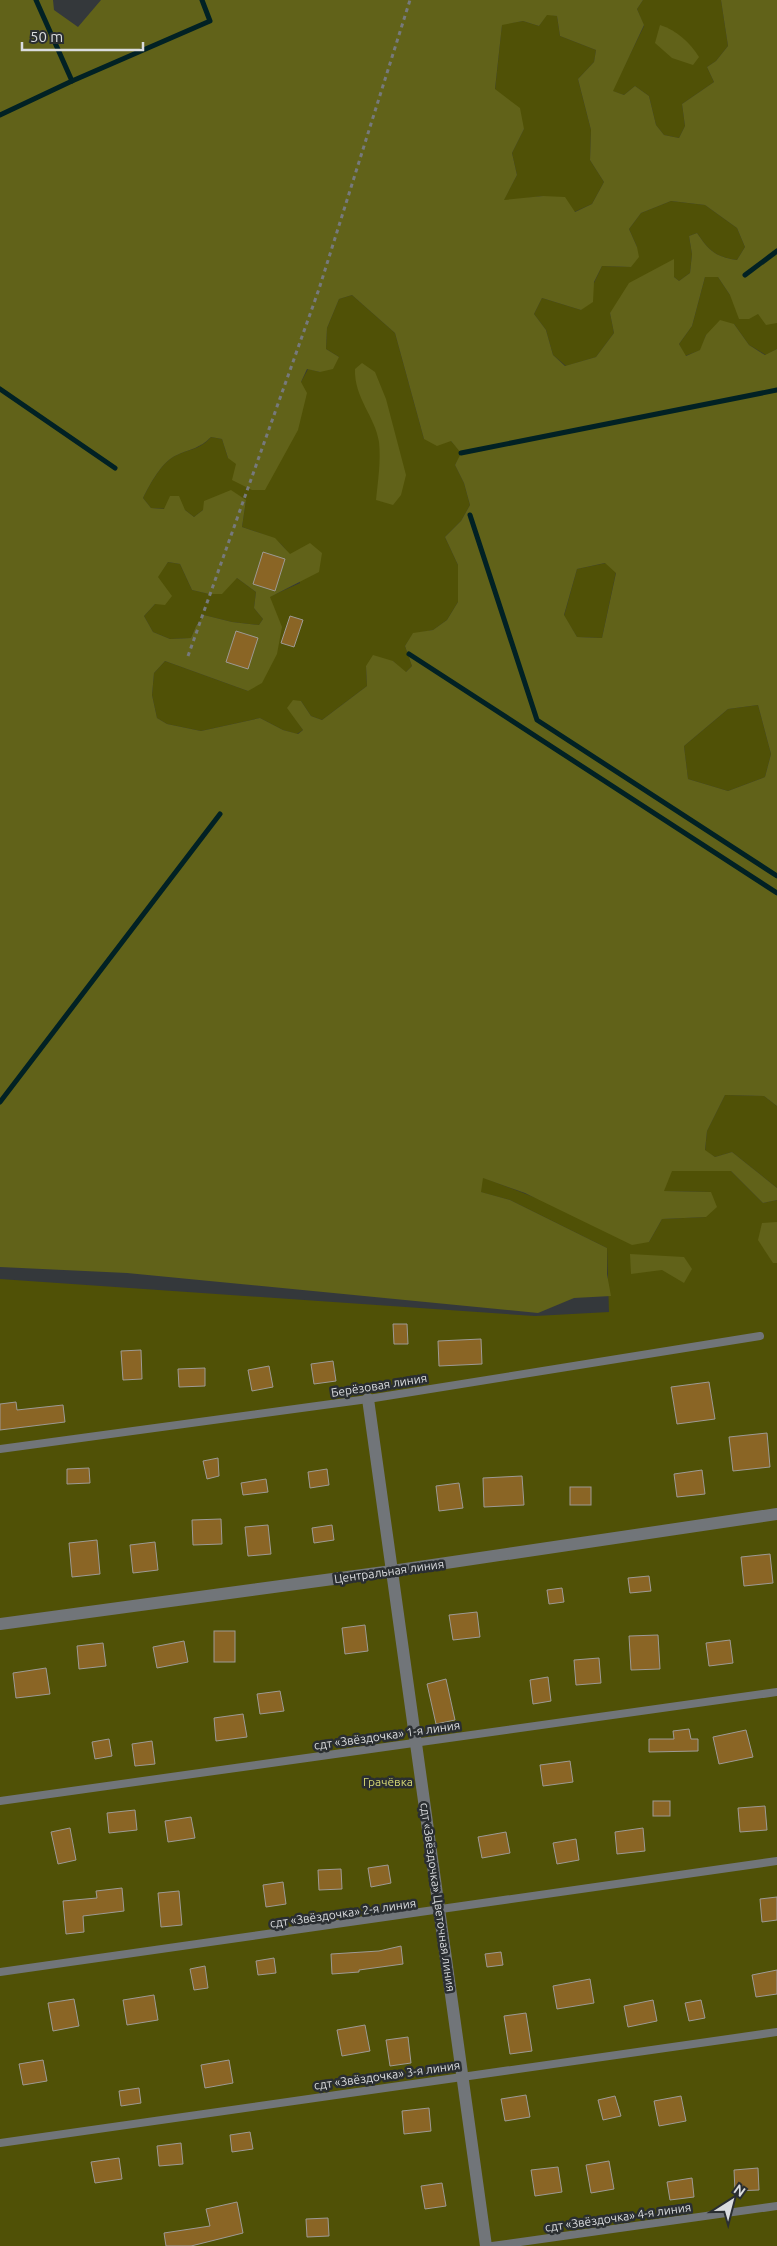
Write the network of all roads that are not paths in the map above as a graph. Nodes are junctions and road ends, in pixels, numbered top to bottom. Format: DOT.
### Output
graph roads {
  1 [pos="760,1336"];
  2 [pos="368,1399"];
  3 [pos="0,1449"];
  4 [pos="777,1514"];
  5 [pos="392,1571"];
  6 [pos="0,1624"];
  7 [pos="777,1692"];
  8 [pos="416,1742"];
  9 [pos="0,1801"];
  10 [pos="777,1861"];
  11 [pos="440,1911"];
  12 [pos="0,1972"];
  13 [pos="777,2032"];
  14 [pos="462,2076"];
  15 [pos="0,2143"];
  16 [pos="777,2206"];
  17 [pos="486,2246"];
  18 [pos="492,2246"];
  1 -- 2 [label="lane, Берёзовая линия"];
  2 -- 3 [label="lane, Берёзовая линия"];
  2 -- 5 [label="street, сдт «Звёздочка» Цветочная линия"];
  4 -- 5 [label="street, Центральная линия"];
  5 -- 6 [label="street, Центральная линия"];
  5 -- 8 [label="street, сдт «Звёздочка» Цветочная линия"];
  7 -- 8 [label="lane, сдт «Звёздочка» 1-я линия"];
  8 -- 9 [label="lane, сдт «Звёздочка» 1-я линия"];
  8 -- 11 [label="street, сдт «Звёздочка» Цветочная линия"];
  10 -- 11 [label="lane, сдт «Звёздочка» 2-я линия"];
  11 -- 12 [label="lane, сдт «Звёздочка» 2-я линия"];
  11 -- 14 [label="street, сдт «Звёздочка» Цветочная линия"];
  13 -- 14 [label="lane, сдт «Звёздочка» 3-я линия"];
  14 -- 15 [label="lane, сдт «Звёздочка» 3-я линия"];
  14 -- 17 [label="street, сдт «Звёздочка» Цветочная линия"];
  16 -- 18 [label="lane, сдт «Звёздочка» 4-я линия"];
}
